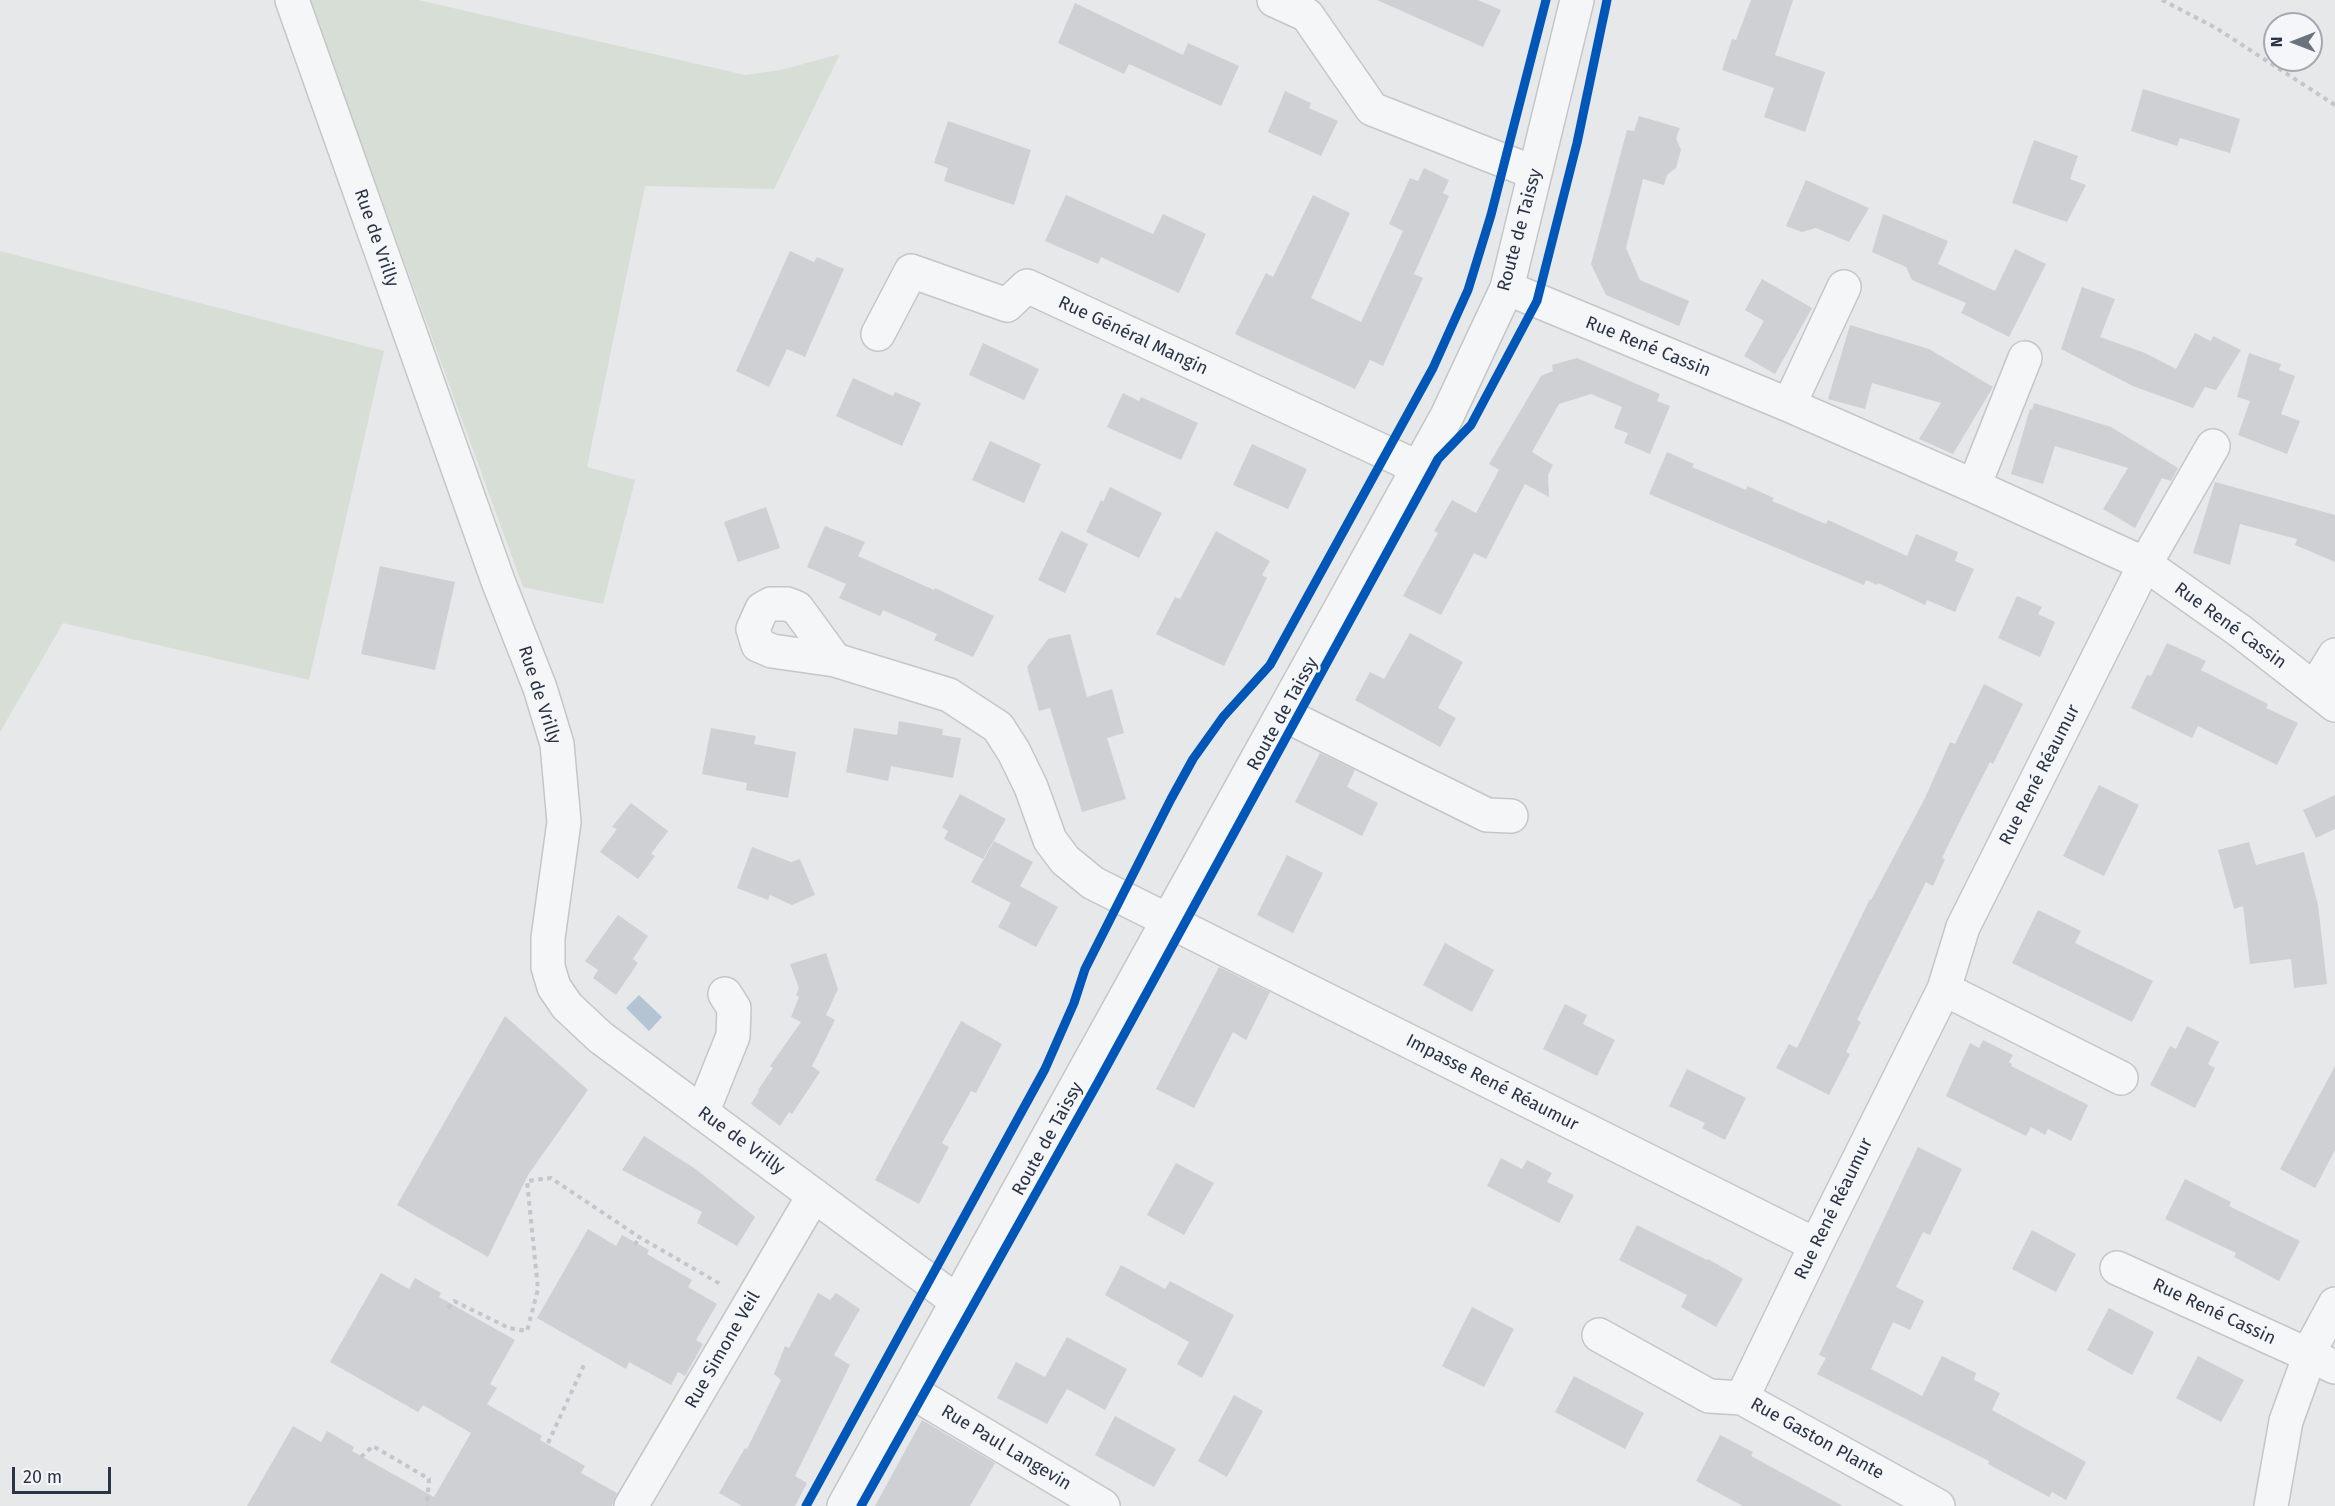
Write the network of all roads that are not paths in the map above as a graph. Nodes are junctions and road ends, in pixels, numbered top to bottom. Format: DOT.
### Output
graph roads {
  1 [pos="292,0"];
  2 [pos="1274,0"];
  3 [pos="1576,1"];
  4 [pos="1535,173"];
  5 [pos="1844,287"];
  6 [pos="1507,288"];
  7 [pos="878,334"];
  8 [pos="2025,358"];
  9 [pos="1789,405"];
  10 [pos="2213,446"];
  11 [pos="1419,468"];
  12 [pos="1974,486"];
  13 [pos="2145,564"];
  14 [pos="2335,655"];
  15 [pos="835,660"];
  16 [pos="2325,697"];
  17 [pos="1283,714"];
  18 [pos="1511,816"];
  19 [pos="1168,921"];
  20 [pos="1944,989"];
  21 [pos="725,994"];
  22 [pos="2121,1078"];
  23 [pos="702,1113"];
  24 [pos="814,1195"];
  25 [pos="1816,1245"];
  26 [pos="2117,1268"];
  27 [pos="958,1302"];
  28 [pos="2335,1304"];
  29 [pos="1599,1335"];
  30 [pos="2323,1362"];
  31 [pos="909,1390"];
  32 [pos="1742,1398"];
  33 [pos="636,1504"];
  34 [pos="844,1506"];
  35 [pos="1103,1506"];
  36 [pos="1938,1506"];
  37 [pos="2271,1506"];
  1 -- 23 [label="street, Rue de Vrilly"];
  2 -- 4 [label="street"];
  3 -- 4 [label="street, Route de Taissy"];
  4 -- 6 [label="street, Route de Taissy"];
  5 -- 9 [label="street"];
  6 -- 9 [label="street, Rue René Cassin"];
  6 -- 11 [label="street, Route de Taissy"];
  7 -- 11 [label="street, Rue Général Mangin"];
  8 -- 12 [label="street"];
  9 -- 12 [label="street, Rue René Cassin"];
  10 -- 13 [label="street"];
  11 -- 17 [label="street, Route de Taissy"];
  12 -- 13 [label="street, Rue René Cassin"];
  13 -- 16 [label="street, Rue René Cassin"];
  13 -- 20 [label="street, Rue René Réaumur"];
  14 -- 16 [label="street, Rue René Cassin"];
  15 -- 19 [label="street, Impasse René Réaumur"];
  17 -- 18 [label="street"];
  17 -- 19 [label="street, Route de Taissy"];
  19 -- 25 [label="street, Impasse René Réaumur"];
  19 -- 27 [label="street, Route de Taissy"];
  20 -- 22 [label="street"];
  20 -- 25 [label="street, Rue René Réaumur"];
  21 -- 23 [label="street"];
  23 -- 24 [label="street, Rue de Vrilly"];
  24 -- 27 [label="street, Rue de Vrilly"];
  24 -- 33 [label="street, Rue Simone Veil"];
  25 -- 32 [label="street, Rue René Réaumur"];
  26 -- 30 [label="street, Rue René Cassin"];
  27 -- 31 [label="street, Route de Taissy"];
  28 -- 30 [label="street"];
  29 -- 32 [label="street, Rue Gaston Plante"];
  30 -- 37 [label="street"];
  31 -- 34 [label="street, Route de Taissy"];
  31 -- 35 [label="street, Rue Paul Langevin"];
  32 -- 36 [label="street, Rue Gaston Plante"];
}
